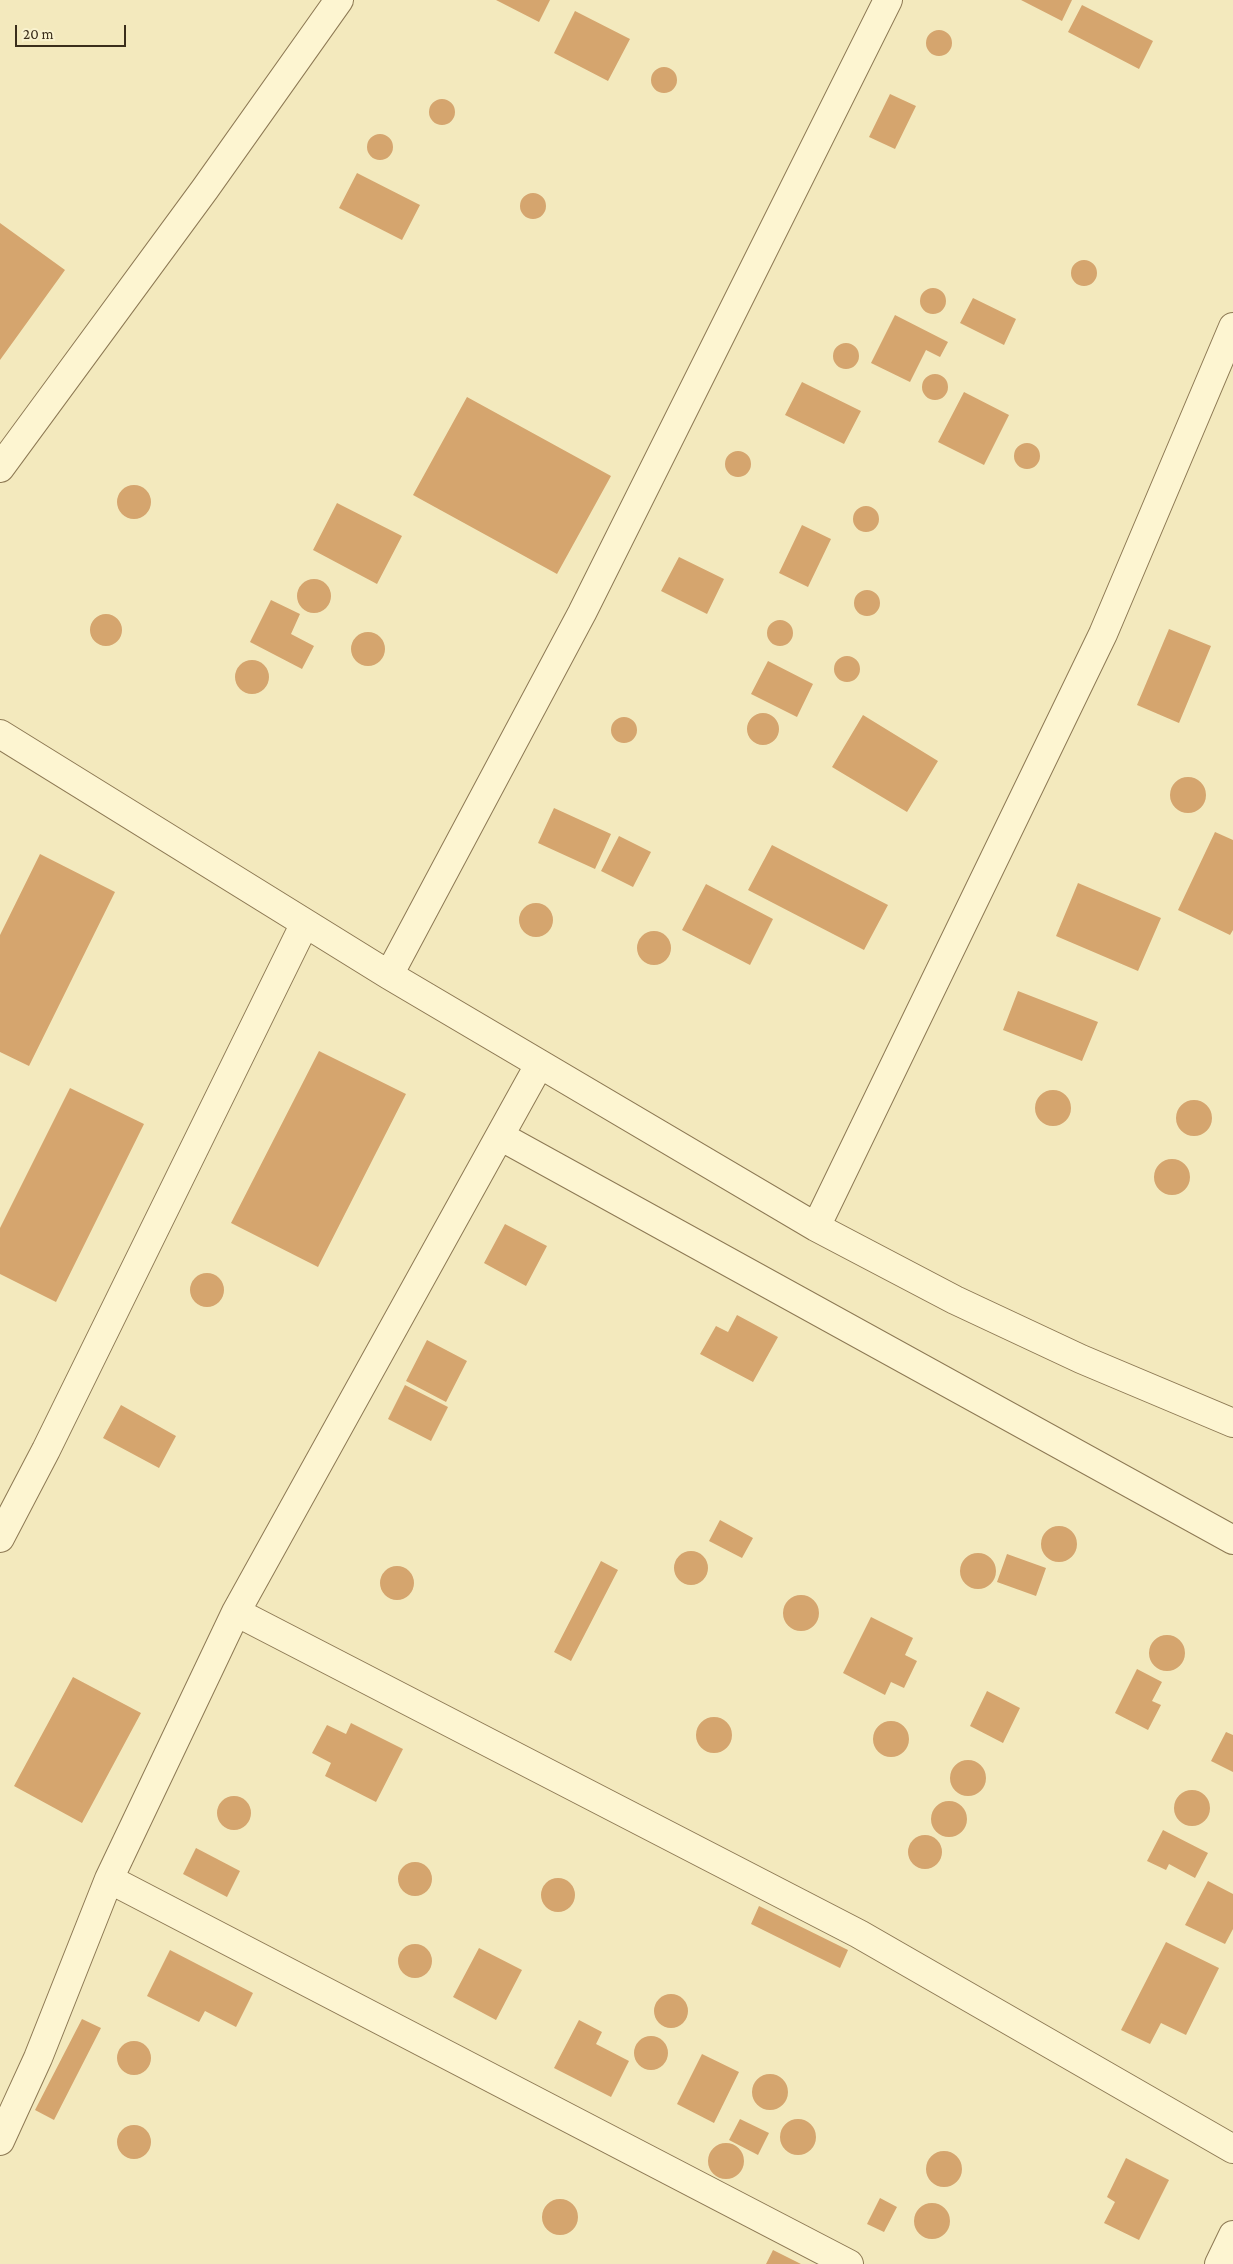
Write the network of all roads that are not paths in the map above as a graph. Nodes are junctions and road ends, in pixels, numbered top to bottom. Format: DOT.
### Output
graph roads {
  1 [pos="340,0"];
  2 [pos="888,0"];
  3 [pos="1233,327"];
  4 [pos="0,468"];
  5 [pos="0,734"];
  6 [pos="305,923"];
  7 [pos="389,975"];
  8 [pos="539,1065"];
  9 [pos="500,1136"];
  10 [pos="816,1227"];
  11 [pos="1230,1416"];
  12 [pos="0,1538"];
  13 [pos="1233,1540"];
  14 [pos="236,1612"];
  15 [pos="110,1879"];
  16 [pos="0,2141"];
  17 [pos="1233,2149"];
  18 [pos="1233,2235"];
  19 [pos="849,2264"];
  20 [pos="1218,2264"];
  1 -- 4 [label="street"];
  2 -- 7 [label="street"];
  3 -- 10 [label="street"];
  5 -- 6 [label="street"];
  6 -- 7 [label="street"];
  6 -- 12 [label="street"];
  7 -- 8 [label="street"];
  8 -- 9 [label="street"];
  8 -- 10 [label="street"];
  9 -- 13 [label="street"];
  9 -- 14 [label="street"];
  10 -- 11 [label="street"];
  14 -- 15 [label="street"];
  14 -- 17 [label="street"];
  15 -- 16 [label="street"];
  15 -- 19 [label="street"];
  18 -- 20 [label="street"];
}
